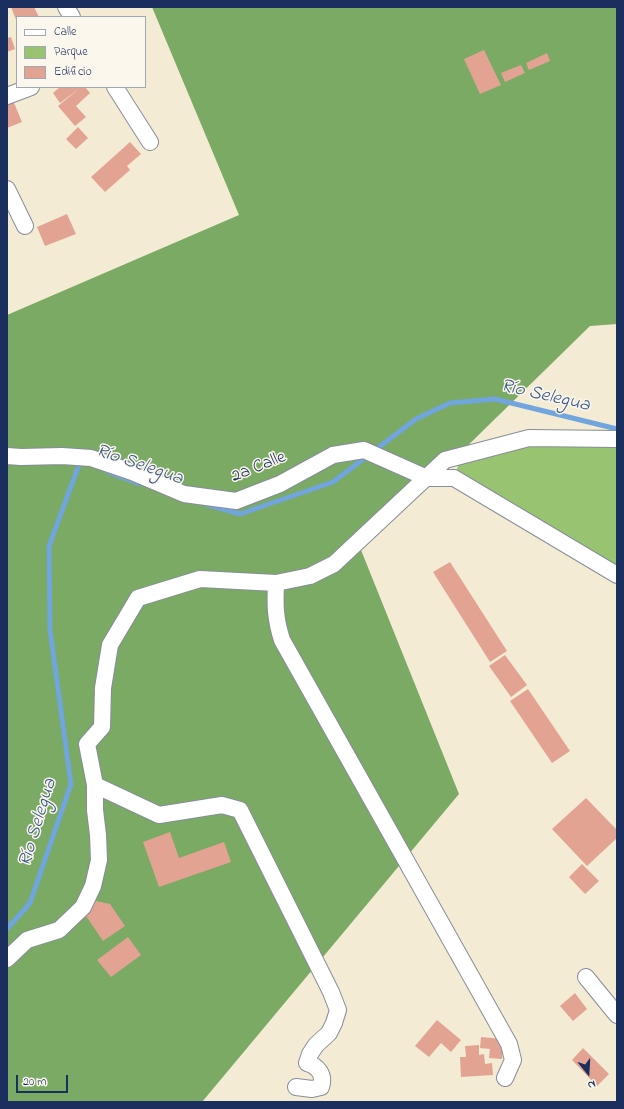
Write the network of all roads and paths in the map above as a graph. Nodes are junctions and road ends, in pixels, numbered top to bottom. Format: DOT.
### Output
graph roads {
  1 [pos="66,7"];
  2 [pos="71,16"];
  3 [pos="28,88"];
  4 [pos="116,88"];
  5 [pos="7,96"];
  6 [pos="150,142"];
  7 [pos="7,189"];
  8 [pos="25,226"];
  9 [pos="617,439"];
  10 [pos="7,456"];
  11 [pos="427,478"];
  12 [pos="617,575"];
  13 [pos="276,583"];
  14 [pos="96,785"];
  15 [pos="7,959"];
  16 [pos="586,977"];
  17 [pos="617,1015"];
  18 [pos="505,1078"];
  19 [pos="296,1087"];
  1 -- 2 [label="street"];
  3 -- 5 [label="street"];
  4 -- 6 [label="street"];
  7 -- 8 [label="street"];
  9 -- 11 [label="street"];
  10 -- 11 [label="street, 2a Calle"];
  11 -- 12 [label="street"];
  11 -- 13 [label="street"];
  13 -- 14 [label="street"];
  13 -- 18 [label="street"];
  14 -- 15 [label="street"];
  14 -- 19 [label="street"];
  16 -- 17 [label="street"];
}
